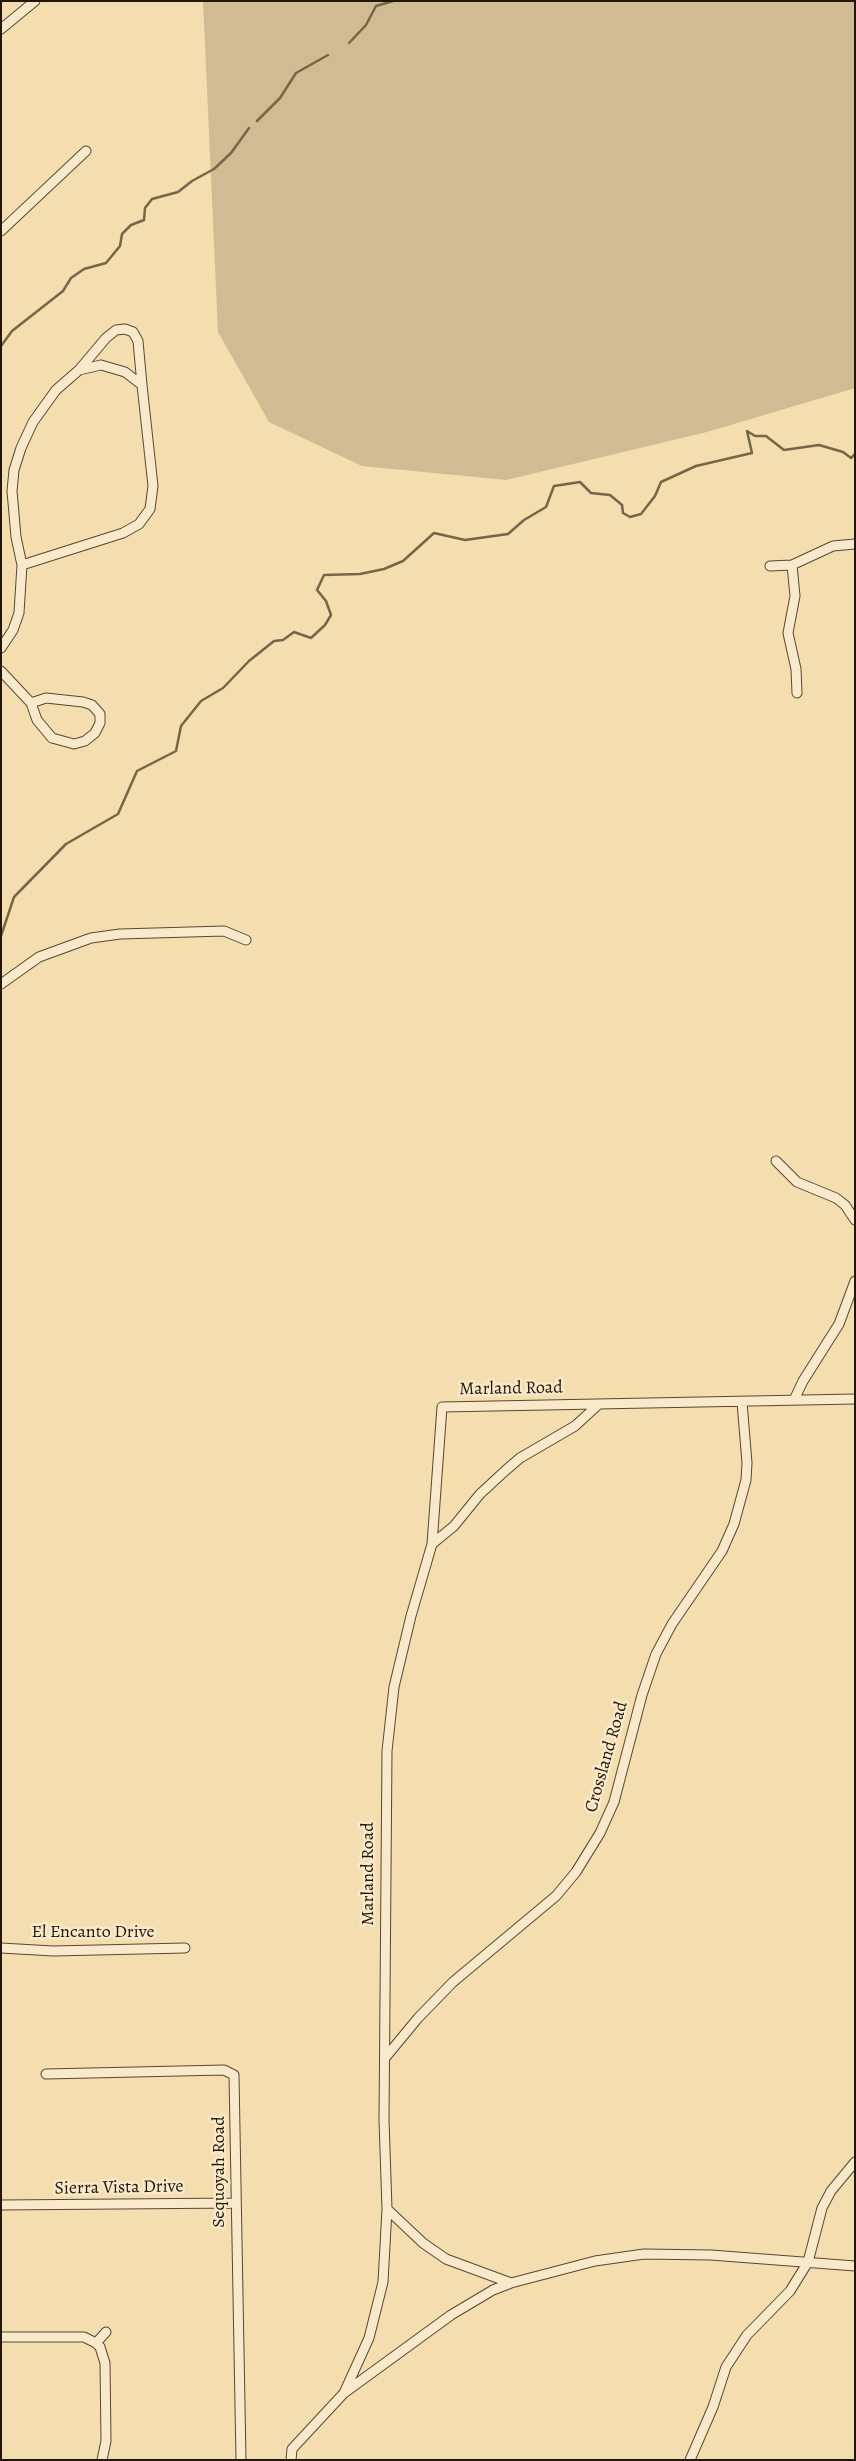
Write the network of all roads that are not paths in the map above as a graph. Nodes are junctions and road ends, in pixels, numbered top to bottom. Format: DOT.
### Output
graph roads {
  1 [pos="35,1"];
  2 [pos="1,29"];
  3 [pos="86,151"];
  4 [pos="1,231"];
  5 [pos="79,370"];
  6 [pos="142,385"];
  7 [pos="855,544"];
  8 [pos="22,565"];
  9 [pos="770,566"];
  10 [pos="792,566"];
  11 [pos="1,648"];
  12 [pos="1,671"];
  13 [pos="798,693"];
  14 [pos="31,703"];
  15 [pos="246,940"];
  16 [pos="1,984"];
  17 [pos="776,1161"];
  18 [pos="855,1220"];
  19 [pos="855,1281"];
  20 [pos="855,1399"];
  21 [pos="794,1400"];
  22 [pos="742,1402"];
  23 [pos="599,1404"];
  24 [pos="432,1544"];
  25 [pos="1,1948"];
  26 [pos="185,1948"];
  27 [pos="385,2058"];
  28 [pos="46,2074"];
  29 [pos="855,2162"];
  30 [pos="236,2203"];
  31 [pos="1,2205"];
  32 [pos="387,2209"];
  33 [pos="808,2262"];
  34 [pos="855,2266"];
  35 [pos="511,2283"];
  36 [pos="106,2332"];
  37 [pos="1,2337"];
  38 [pos="96,2343"];
  39 [pos="344,2393"];
  40 [pos="102,2460"];
  41 [pos="241,2460"];
  42 [pos="291,2460"];
  43 [pos="690,2460"];
  1 -- 2 [label="street"];
  3 -- 4 [label="street"];
  5 -- 6 [label="street"];
  5 -- 6 [label="street"];
  5 -- 8 [label="street"];
  6 -- 8 [label="street"];
  7 -- 10 [label="street"];
  8 -- 11 [label="street"];
  9 -- 10 [label="street"];
  10 -- 13 [label="street"];
  12 -- 14 [label="street"];
  14 -- 14 [label="street"];
  15 -- 16 [label="street"];
  17 -- 18 [label="street"];
  19 -- 21 [label="street"];
  20 -- 21 [label="street, Marland Road"];
  21 -- 22 [label="street, Marland Road"];
  22 -- 23 [label="street, Marland Road"];
  22 -- 27 [label="street, Crossland Road"];
  23 -- 24 [label="street"];
  23 -- 24 [label="street, Marland Road"];
  24 -- 27 [label="street, Marland Road"];
  25 -- 26 [label="street, El Encanto Drive"];
  27 -- 32 [label="street, Marland Road"];
  28 -- 30 [label="street, Sequoyah Road"];
  29 -- 33 [label="street"];
  30 -- 31 [label="street, Sierra Vista Drive"];
  30 -- 41 [label="street, Sequoyah Road"];
  32 -- 35 [label="street"];
  32 -- 39 [label="street, Marland Road"];
  33 -- 34 [label="street"];
  33 -- 35 [label="street"];
  33 -- 43 [label="street"];
  35 -- 39 [label="street"];
  36 -- 38 [label="street"];
  37 -- 38 [label="street"];
  38 -- 40 [label="street"];
  39 -- 42 [label="street"];
}
